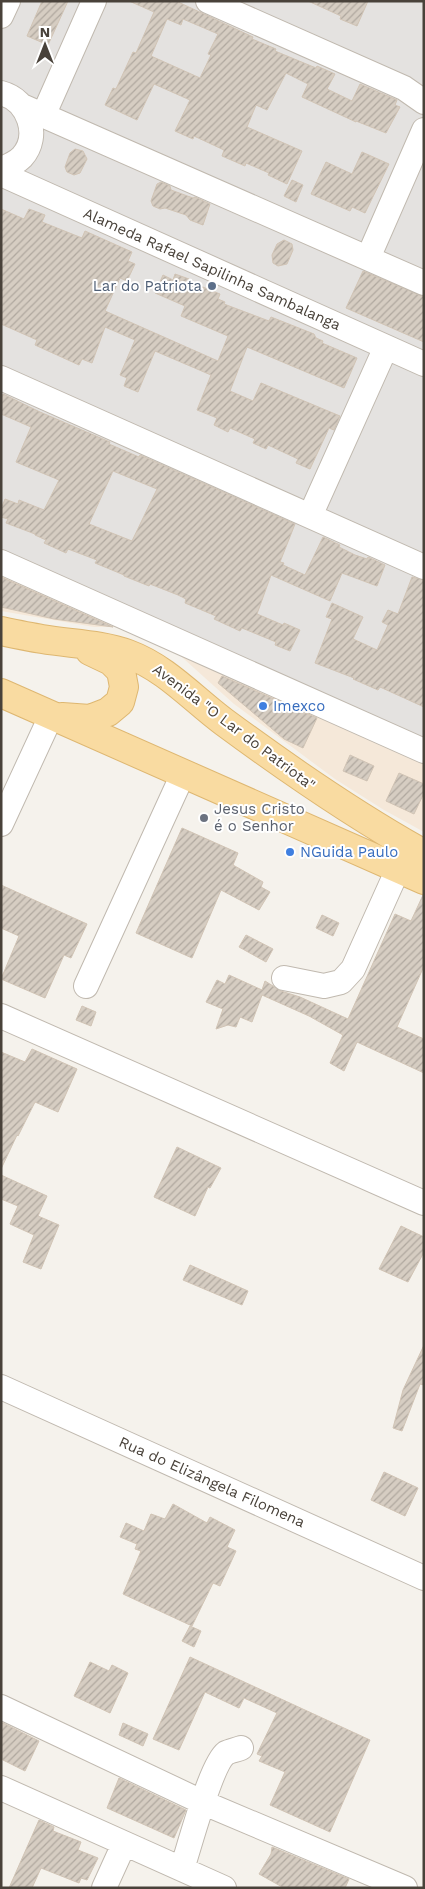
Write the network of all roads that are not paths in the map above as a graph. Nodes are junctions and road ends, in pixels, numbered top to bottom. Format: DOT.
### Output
graph roads {
  1 [pos="8,1"];
  2 [pos="94,1"];
  3 [pos="208,1"];
  4 [pos="1,16"];
  5 [pos="414,85"];
  6 [pos="1,93"];
  7 [pos="424,102"];
  8 [pos="22,106"];
  9 [pos="43,116"];
  10 [pos="424,130"];
  11 [pos="1,170"];
  12 [pos="1,174"];
  13 [pos="368,258"];
  14 [pos="424,283"];
  15 [pos="386,347"];
  16 [pos="424,364"];
  17 [pos="1,378"];
  18 [pos="310,516"];
  19 [pos="1,562"];
  20 [pos="424,567"];
  21 [pos="1,631"];
  22 [pos="42,639"];
  23 [pos="1,693"];
  24 [pos="51,716"];
  25 [pos="424,751"];
  26 [pos="183,774"];
  27 [pos="1,824"];
  28 [pos="424,854"];
  29 [pos="398,868"];
  30 [pos="424,880"];
  31 [pos="284,978"];
  32 [pos="86,986"];
  33 [pos="1,1016"];
  34 [pos="424,1203"];
  35 [pos="1,1386"];
  36 [pos="424,1578"];
  37 [pos="1,1708"];
  38 [pos="241,1748"];
  39 [pos="1,1788"];
  40 [pos="204,1803"];
  41 [pos="124,1844"];
  42 [pos="182,1869"];
  43 [pos="104,1888"];
  44 [pos="224,1888"];
  45 [pos="405,1888"];
  1 -- 4 [label="street"];
  2 -- 9 [label="street"];
  3 -- 5 [label="street"];
  5 -- 7 [label="street"];
  6 -- 8 [label="street"];
  8 -- 9 [label="street"];
  8 -- 11 [label="street"];
  9 -- 13 [label="street"];
  10 -- 13 [label="street"];
  12 -- 15 [label="street, Alameda Rafael Sapilinha Sambalanga"];
  13 -- 14 [label="street"];
  15 -- 16 [label="street, Alameda Rafael Sapilinha Sambalanga"];
  15 -- 18 [label="street"];
  17 -- 18 [label="street"];
  18 -- 20 [label="street"];
  19 -- 25 [label="street"];
  21 -- 22 [label="main road, Avenida \"O Lar do Patriota\""];
  22 -- 24 [label="main road"];
  22 -- 28 [label="main road, Avenida \"O Lar do Patriota\""];
  23 -- 24 [label="main road"];
  24 -- 26 [label="main road"];
  24 -- 27 [label="street"];
  26 -- 29 [label="main road"];
  26 -- 32 [label="street"];
  29 -- 30 [label="main road"];
  29 -- 31 [label="street"];
  33 -- 34 [label="street"];
  35 -- 36 [label="street, Rua do Elizângela Filomena"];
  37 -- 40 [label="street"];
  38 -- 40 [label="street"];
  39 -- 41 [label="street"];
  40 -- 42 [label="street"];
  40 -- 45 [label="street"];
  41 -- 42 [label="street"];
  41 -- 43 [label="street"];
  42 -- 44 [label="street"];
}
